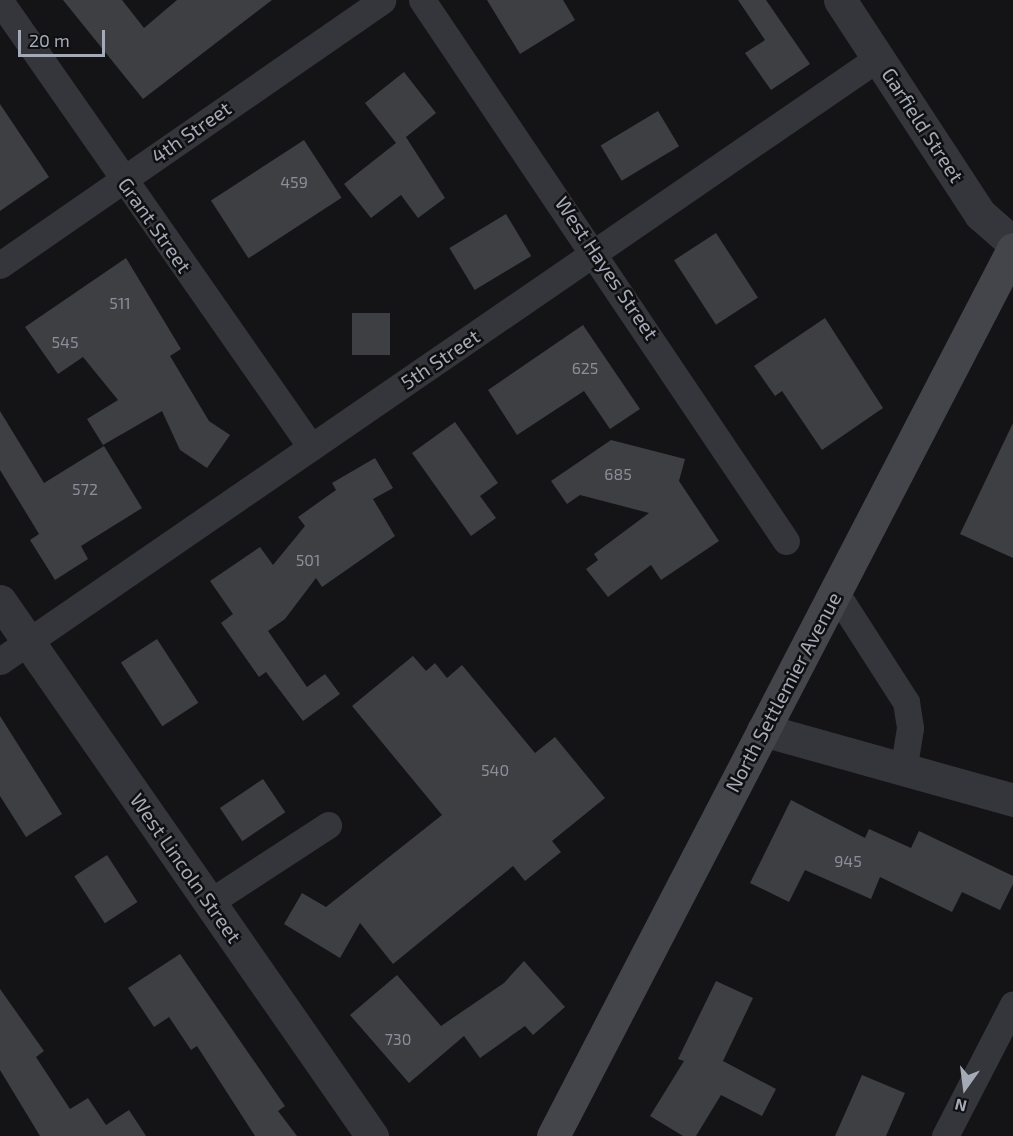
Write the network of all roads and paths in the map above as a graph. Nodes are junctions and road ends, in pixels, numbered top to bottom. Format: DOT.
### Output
graph roads {
  1 [pos="382,0"];
  2 [pos="422,0"];
  3 [pos="840,0"];
  4 [pos="0,1"];
  5 [pos="879,57"];
  6 [pos="123,179"];
  7 [pos="1013,243"];
  8 [pos="1013,249"];
  9 [pos="596,251"];
  10 [pos="0,264"];
  11 [pos="311,447"];
  12 [pos="786,541"];
  13 [pos="836,593"];
  14 [pos="0,601"];
  15 [pos="28,642"];
  16 [pos="0,661"];
  17 [pos="763,730"];
  18 [pos="903,771"];
  19 [pos="1013,800"];
  20 [pos="328,825"];
  21 [pos="210,902"];
  22 [pos="1013,1004"];
  23 [pos="372,1136"];
  24 [pos="553,1136"];
  25 [pos="945,1136"];
  1 -- 6 [label="street, 4th Street"];
  2 -- 9 [label="street, West Hayes Street"];
  3 -- 5 [label="street, Garfield Street"];
  4 -- 6 [label="street, Grant Street"];
  5 -- 7 [label="street, Garfield Street"];
  5 -- 9 [label="street, 5th Street"];
  6 -- 10 [label="street, 4th Street"];
  6 -- 11 [label="street, Grant Street"];
  8 -- 13 [label="main road, North Settlemier Avenue"];
  9 -- 11 [label="street, 5th Street"];
  9 -- 12 [label="street, West Hayes Street"];
  11 -- 15 [label="street, 5th Street"];
  13 -- 17 [label="main road, North Settlemier Avenue"];
  13 -- 18 [label="street"];
  14 -- 15 [label="street, West Lincoln Street"];
  15 -- 16 [label="street, 5th Street"];
  15 -- 21 [label="street, West Lincoln Street"];
  17 -- 18 [label="street"];
  17 -- 24 [label="main road, North Settlemier Avenue"];
  18 -- 19 [label="street"];
  20 -- 21 [label="street"];
  21 -- 23 [label="street, West Lincoln Street"];
  22 -- 25 [label="street"];
}
